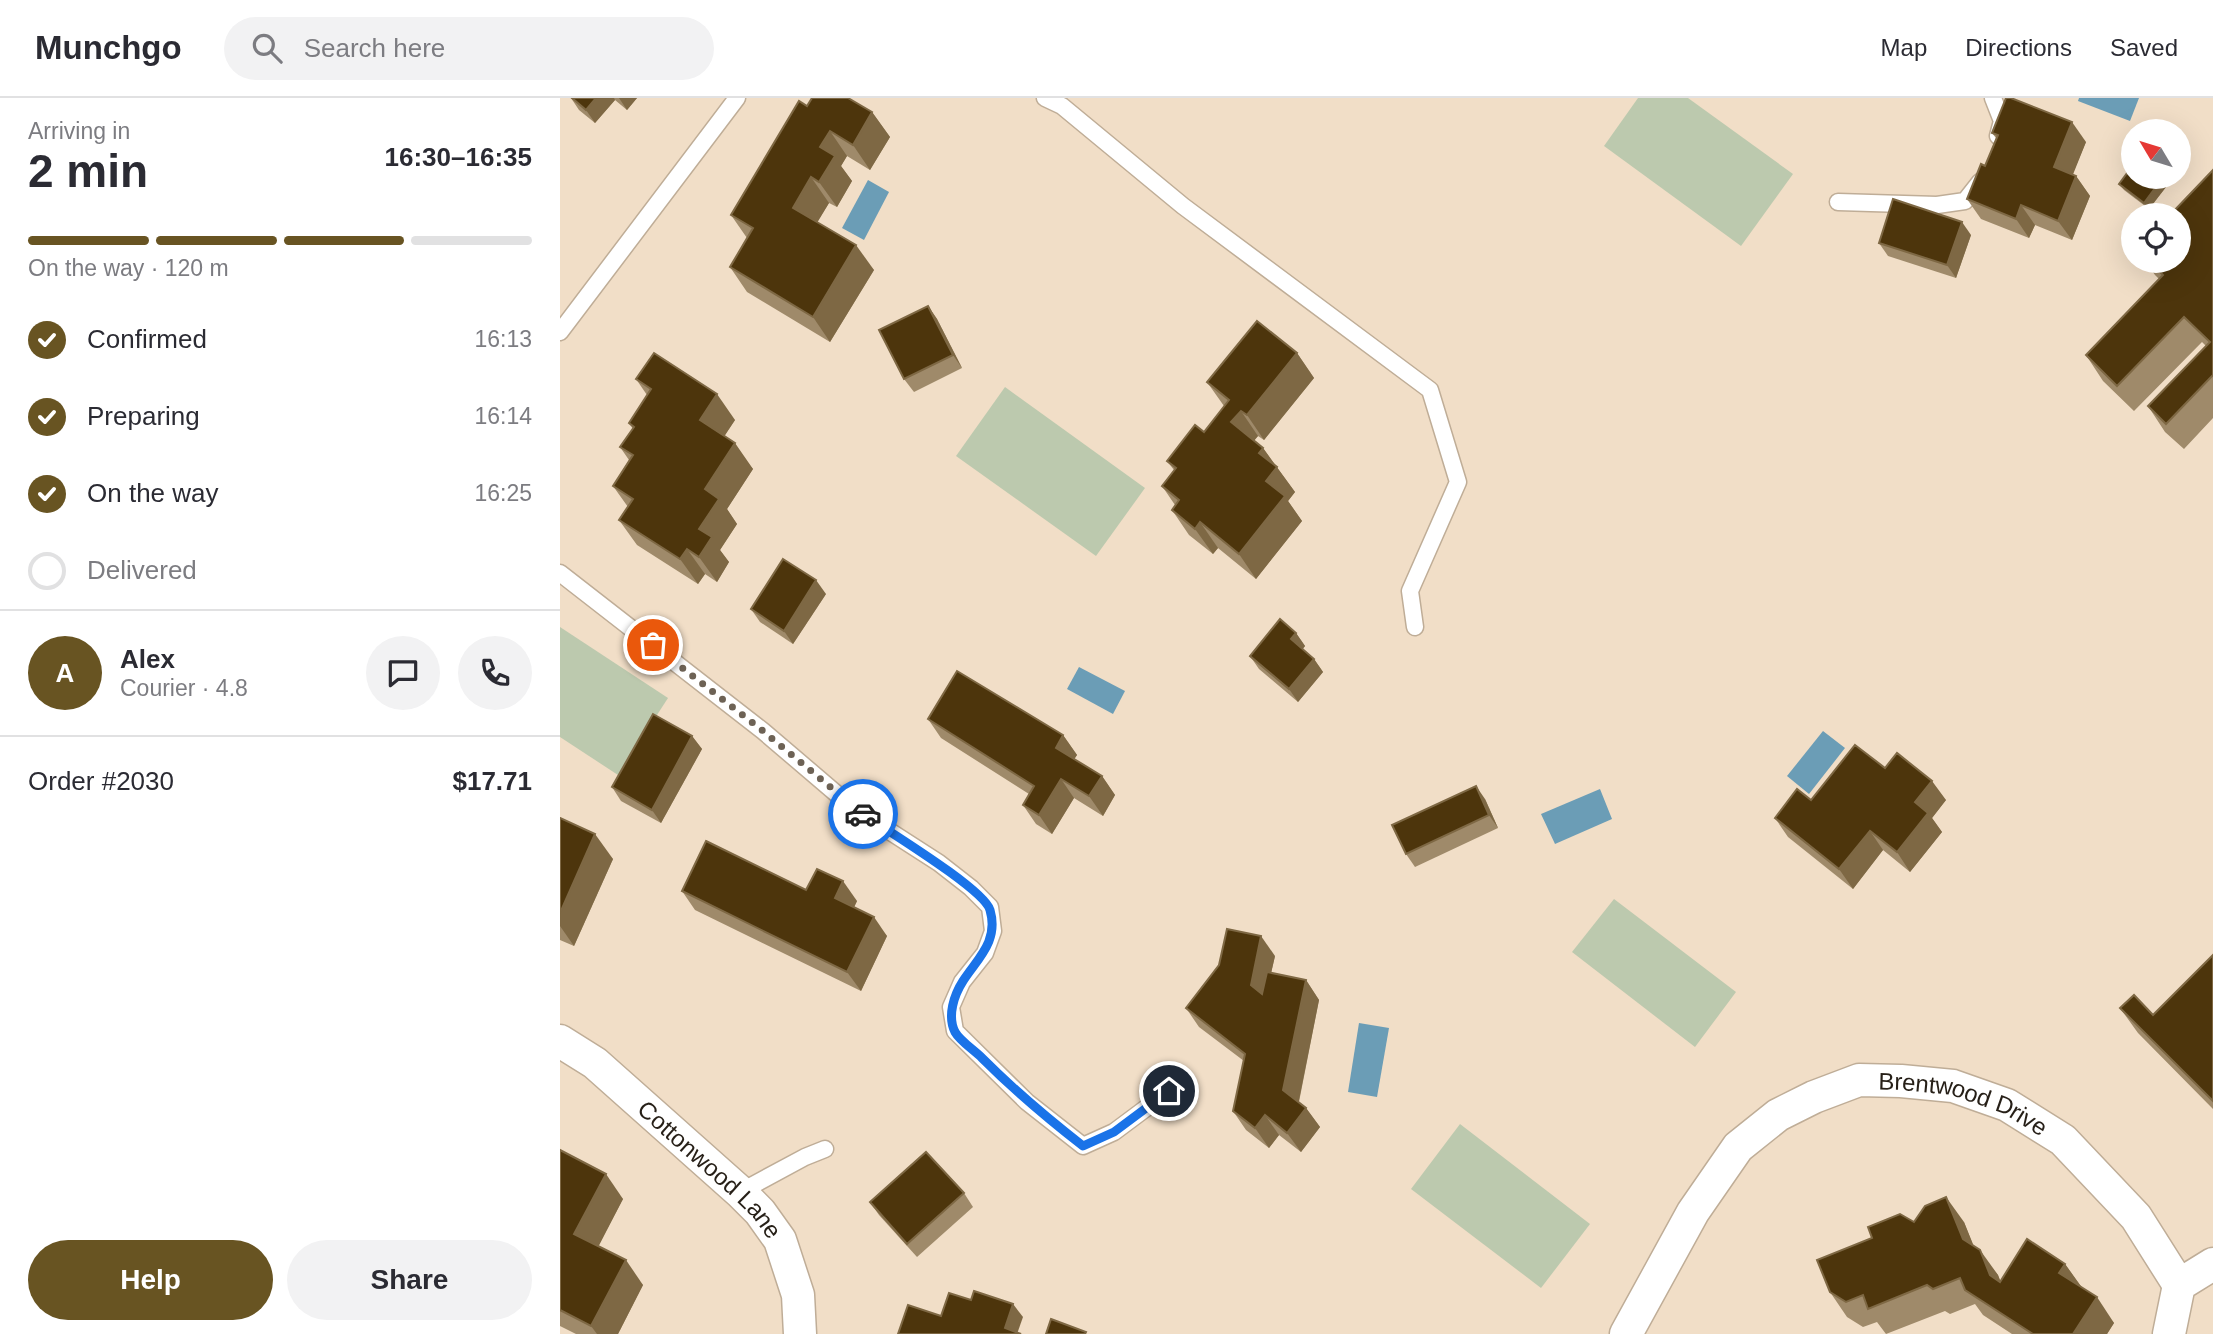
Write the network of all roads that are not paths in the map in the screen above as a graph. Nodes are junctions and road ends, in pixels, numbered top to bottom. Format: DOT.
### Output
graph roads {
  1 [pos="737,98"];
  2 [pos="1045,98"];
  3 [pos="1993,98"];
  4 [pos="1995,146"];
  5 [pos="1988,171"];
  6 [pos="1838,202"];
  7 [pos="560,332"];
  8 [pos="560,573"];
  9 [pos="1415,627"];
  10 [pos="560,1041"];
  11 [pos="1169,1091"];
  12 [pos="825,1149"];
  13 [pos="740,1192"];
  14 [pos="2213,1264"];
  15 [pos="2179,1285"];
  16 [pos="800,1334"];
  17 [pos="1626,1334"];
  18 [pos="2168,1334"];
  1 -- 7 [label="lane"];
  2 -- 9 [label="lane"];
  3 -- 4 [label="lane"];
  5 -- 6 [label="lane"];
  8 -- 11 [label="lane"];
  10 -- 13 [label="street, Cottonwood Lane"];
  12 -- 13 [label="lane"];
  13 -- 16 [label="street, Cottonwood Lane"];
  14 -- 15 [label="street"];
  15 -- 17 [label="street, Brentwood Drive"];
  15 -- 18 [label="street"];
}
